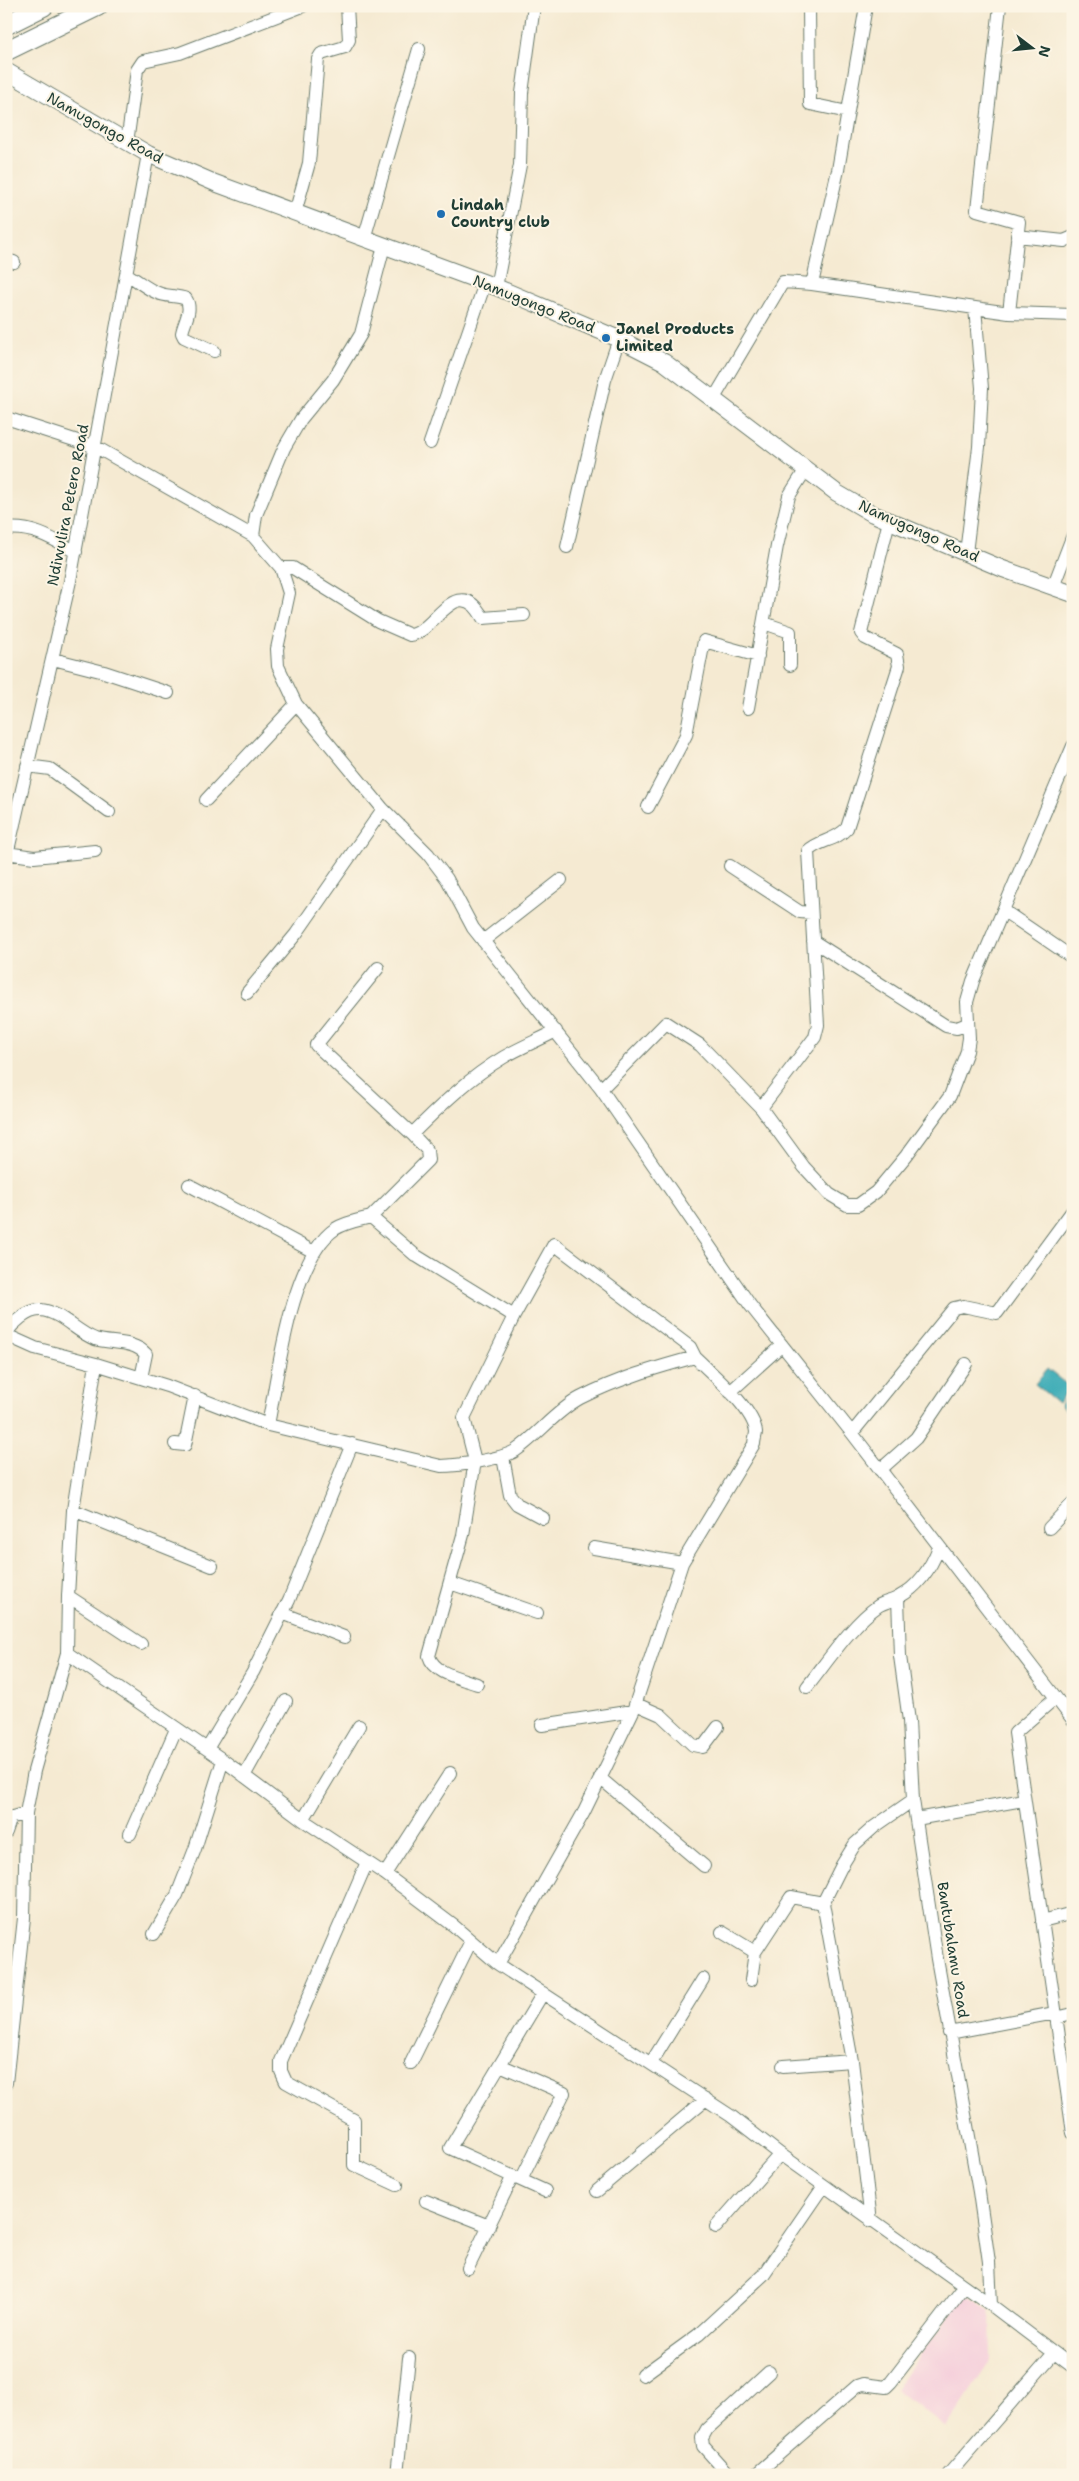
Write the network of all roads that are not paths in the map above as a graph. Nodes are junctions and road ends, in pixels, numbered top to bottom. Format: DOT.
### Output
graph roads {
  1 [pos="44,6"];
  2 [pos="98,6"];
  3 [pos="303,6"];
  4 [pos="347,6"];
  5 [pos="534,6"];
  6 [pos="809,6"];
  7 [pos="866,6"];
  8 [pos="1000,6"];
  9 [pos="6,26"];
  10 [pos="419,49"];
  11 [pos="6,51"];
  12 [pos="6,71"];
  13 [pos="848,112"];
  14 [pos="127,143"];
  15 [pos="148,154"];
  16 [pos="295,213"];
  17 [pos="1017,236"];
  18 [pos="1073,237"];
  19 [pos="364,239"];
  20 [pos="384,246"];
  21 [pos="126,274"];
  22 [pos="812,284"];
  23 [pos="490,285"];
  24 [pos="975,308"];
  25 [pos="1009,313"];
  26 [pos="1073,314"];
  27 [pos="619,338"];
  28 [pos="214,351"];
  29 [pos="713,400"];
  30 [pos="6,418"];
  31 [pos="430,443"];
  32 [pos="96,447"];
  33 [pos="806,469"];
  34 [pos="889,521"];
  35 [pos="6,529"];
  36 [pos="1073,535"];
  37 [pos="253,536"];
  38 [pos="567,547"];
  39 [pos="76,552"];
  40 [pos="966,553"];
  41 [pos="281,568"];
  42 [pos="1053,587"];
  43 [pos="1073,594"];
  44 [pos="524,615"];
  45 [pos="764,623"];
  46 [pos="758,656"];
  47 [pos="53,659"];
  48 [pos="790,665"];
  49 [pos="168,693"];
  50 [pos="296,704"];
  51 [pos="748,708"];
  52 [pos="1073,746"];
  53 [pos="26,766"];
  54 [pos="206,800"];
  55 [pos="648,807"];
  56 [pos="383,809"];
  57 [pos="109,812"];
  58 [pos="95,851"];
  59 [pos="7,855"];
  60 [pos="730,866"];
  61 [pos="561,880"];
  62 [pos="1004,911"];
  63 [pos="811,913"];
  64 [pos="483,940"];
  65 [pos="813,941"];
  66 [pos="1073,958"];
  67 [pos="378,968"];
  68 [pos="247,993"];
  69 [pos="967,1024"];
  70 [pos="556,1031"];
  71 [pos="602,1089"];
  72 [pos="761,1108"];
  73 [pos="412,1134"];
  74 [pos="189,1185"];
  75 [pos="1073,1210"];
  76 [pos="371,1217"];
  77 [pos="314,1252"];
  78 [pos="514,1316"];
  79 [pos="6,1334"];
  80 [pos="782,1345"];
  81 [pos="695,1357"];
  82 [pos="96,1364"];
  83 [pos="966,1364"];
  84 [pos="141,1378"];
  85 [pos="730,1392"];
  86 [pos="195,1396"];
  87 [pos="268,1425"];
  88 [pos="852,1434"];
  89 [pos="175,1444"];
  90 [pos="352,1444"];
  91 [pos="503,1457"];
  92 [pos="475,1461"];
  93 [pos="880,1470"];
  94 [pos="1073,1503"];
  95 [pos="73,1510"];
  96 [pos="543,1518"];
  97 [pos="1049,1528"];
  98 [pos="939,1547"];
  99 [pos="594,1548"];
  100 [pos="682,1563"];
  101 [pos="212,1566"];
  102 [pos="450,1583"];
  103 [pos="68,1596"];
  104 [pos="898,1598"];
  105 [pos="282,1613"];
  106 [pos="537,1613"];
  107 [pos="344,1638"];
  108 [pos="141,1644"];
  109 [pos="67,1653"];
  110 [pos="477,1684"];
  111 [pos="807,1687"];
  112 [pos="1055,1698"];
  113 [pos="286,1702"];
  114 [pos="634,1708"];
  115 [pos="1073,1720"];
  116 [pos="542,1725"];
  117 [pos="359,1726"];
  118 [pos="718,1727"];
  119 [pos="176,1729"];
  120 [pos="207,1749"];
  121 [pos="223,1760"];
  122 [pos="450,1773"];
  123 [pos="244,1776"];
  124 [pos="600,1778"];
  125 [pos="913,1800"];
  126 [pos="1024,1800"];
  127 [pos="26,1813"];
  128 [pos="9,1818"];
  129 [pos="916,1819"];
  130 [pos="304,1820"];
  131 [pos="6,1832"];
  132 [pos="130,1834"];
  133 [pos="367,1862"];
  134 [pos="704,1866"];
  135 [pos="385,1874"];
  136 [pos="822,1903"];
  137 [pos="1073,1913"];
  138 [pos="1042,1921"];
  139 [pos="722,1932"];
  140 [pos="154,1934"];
  141 [pos="471,1941"];
  142 [pos="755,1952"];
  143 [pos="498,1964"];
  144 [pos="702,1979"];
  145 [pos="752,1980"];
  146 [pos="543,1993"];
  147 [pos="1073,2014"];
  148 [pos="1056,2015"];
  149 [pos="949,2033"];
  150 [pos="852,2061"];
  151 [pos="410,2062"];
  152 [pos="651,2063"];
  153 [pos="500,2065"];
  154 [pos="783,2066"];
  155 [pos="6,2083"];
  156 [pos="706,2099"];
  157 [pos="1072,2117"];
  158 [pos="1073,2133"];
  159 [pos="780,2154"];
  160 [pos="517,2178"];
  161 [pos="397,2185"];
  162 [pos="824,2186"];
  163 [pos="545,2191"];
  164 [pos="597,2191"];
  165 [pos="426,2201"];
  166 [pos="871,2221"];
  167 [pos="489,2226"];
  168 [pos="716,2227"];
  169 [pos="468,2268"];
  170 [pos="964,2287"];
  171 [pos="991,2305"];
  172 [pos="1054,2353"];
  173 [pos="409,2358"];
  174 [pos="1073,2367"];
  175 [pos="769,2372"];
  176 [pos="642,2375"];
  177 [pos="397,2475"];
  178 [pos="729,2475"];
  179 [pos="755,2475"];
  180 [pos="948,2475"];
  1 -- 9 [label="highway"];
  2 -- 11 [label="highway"];
  3 -- 14 [label="street"];
  4 -- 16 [label="street"];
  5 -- 23 [label="street"];
  6 -- 13 [label="street"];
  7 -- 13 [label="street"];
  8 -- 17 [label="street"];
  10 -- 19 [label="street"];
  12 -- 14 [label="main road, Namugongo Road"];
  13 -- 22 [label="street"];
  14 -- 15 [label="main road, Namugongo Road"];
  15 -- 16 [label="main road, Namugongo Road"];
  15 -- 21 [label="street, Ndiwulira Petero Road"];
  16 -- 19 [label="main road, Namugongo Road"];
  17 -- 18 [label="street"];
  17 -- 25 [label="street"];
  19 -- 20 [label="main road, Namugongo Road"];
  20 -- 23 [label="main road, Namugongo Road"];
  20 -- 37 [label="street"];
  21 -- 28 [label="street"];
  21 -- 32 [label="street, Ndiwulira Petero Road"];
  22 -- 24 [label="street"];
  22 -- 29 [label="street"];
  23 -- 27 [label="main road, Namugongo Road"];
  23 -- 31 [label="street"];
  24 -- 25 [label="street"];
  24 -- 40 [label="street"];
  25 -- 26 [label="street"];
  27 -- 29 [label="main road, Namugongo Road"];
  27 -- 38 [label="street"];
  29 -- 33 [label="main road, Namugongo Road"];
  30 -- 32 [label="street"];
  32 -- 37 [label="street"];
  32 -- 39 [label="street, Ndiwulira Petero Road"];
  33 -- 34 [label="main road, Namugongo Road"];
  33 -- 45 [label="street"];
  34 -- 40 [label="main road, Namugongo Road"];
  34 -- 63 [label="street"];
  35 -- 39 [label="street"];
  36 -- 42 [label="street"];
  37 -- 41 [label="street"];
  39 -- 47 [label="street, Ndiwulira Petero Road"];
  40 -- 42 [label="main road, Namugongo Road"];
  41 -- 44 [label="street"];
  41 -- 50 [label="street"];
  42 -- 43 [label="main road, Namugongo Road"];
  45 -- 46 [label="street"];
  45 -- 48 [label="street"];
  46 -- 51 [label="street"];
  46 -- 55 [label="street"];
  47 -- 49 [label="street"];
  47 -- 53 [label="street, Ndiwulira Petero Road"];
  50 -- 54 [label="street"];
  50 -- 56 [label="street"];
  52 -- 62 [label="street"];
  53 -- 57 [label="street"];
  53 -- 59 [label="street, Ndiwulira Petero Road"];
  56 -- 64 [label="street"];
  56 -- 68 [label="street"];
  58 -- 59 [label="street"];
  60 -- 63 [label="street"];
  61 -- 64 [label="street"];
  62 -- 66 [label="street"];
  62 -- 69 [label="street"];
  63 -- 65 [label="street"];
  64 -- 70 [label="street"];
  65 -- 69 [label="street"];
  65 -- 72 [label="street"];
  67 -- 73 [label="street"];
  69 -- 72 [label="street"];
  70 -- 71 [label="street"];
  70 -- 73 [label="street"];
  71 -- 72 [label="street"];
  71 -- 80 [label="street"];
  73 -- 76 [label="street"];
  74 -- 77 [label="street"];
  75 -- 88 [label="street"];
  76 -- 77 [label="street"];
  76 -- 78 [label="street"];
  77 -- 87 [label="street"];
  78 -- 81 [label="street"];
  78 -- 92 [label="street"];
  79 -- 82 [label="street"];
  79 -- 84 [label="street"];
  80 -- 85 [label="street"];
  80 -- 88 [label="street"];
  81 -- 85 [label="street"];
  81 -- 91 [label="street"];
  82 -- 84 [label="street"];
  82 -- 95 [label="street"];
  83 -- 93 [label="street"];
  84 -- 86 [label="street"];
  85 -- 100 [label="street"];
  86 -- 87 [label="street"];
  86 -- 89 [label="street"];
  87 -- 90 [label="street"];
  88 -- 93 [label="street"];
  90 -- 92 [label="street"];
  90 -- 105 [label="street"];
  91 -- 92 [label="street"];
  91 -- 96 [label="street"];
  92 -- 102 [label="street"];
  93 -- 98 [label="street"];
  94 -- 97 [label="street"];
  95 -- 101 [label="street"];
  95 -- 103 [label="street"];
  98 -- 104 [label="street"];
  98 -- 112 [label="street"];
  99 -- 100 [label="street"];
  100 -- 114 [label="street"];
  102 -- 106 [label="street"];
  102 -- 110 [label="street"];
  103 -- 108 [label="street"];
  103 -- 109 [label="street"];
  104 -- 111 [label="street"];
  104 -- 125 [label="street, Bantubalamu Road"];
  105 -- 107 [label="street"];
  105 -- 120 [label="street"];
  109 -- 119 [label="street"];
  109 -- 127 [label="street"];
  112 -- 115 [label="street"];
  112 -- 126 [label="street"];
  113 -- 123 [label="street"];
  114 -- 116 [label="street"];
  114 -- 118 [label="street"];
  114 -- 124 [label="street"];
  117 -- 130 [label="street"];
  119 -- 120 [label="street"];
  119 -- 132 [label="street"];
  120 -- 121 [label="street"];
  121 -- 123 [label="street"];
  121 -- 140 [label="street"];
  122 -- 135 [label="street"];
  123 -- 130 [label="street"];
  124 -- 134 [label="street"];
  124 -- 143 [label="street"];
  125 -- 129 [label="street, Bantubalamu Road"];
  125 -- 136 [label="street"];
  126 -- 129 [label="street"];
  126 -- 138 [label="street"];
  127 -- 128 [label="street"];
  127 -- 155 [label="street"];
  128 -- 131 [label="street"];
  129 -- 149 [label="street, Bantubalamu Road"];
  130 -- 133 [label="street"];
  133 -- 135 [label="street"];
  133 -- 161 [label="street"];
  135 -- 141 [label="street"];
  136 -- 142 [label="street"];
  136 -- 150 [label="street"];
  137 -- 138 [label="street"];
  138 -- 148 [label="street"];
  139 -- 142 [label="street"];
  141 -- 143 [label="street"];
  141 -- 151 [label="street"];
  142 -- 145 [label="street"];
  143 -- 146 [label="street"];
  144 -- 152 [label="street"];
  146 -- 152 [label="street"];
  146 -- 153 [label="street"];
  147 -- 148 [label="street"];
  148 -- 149 [label="street"];
  148 -- 157 [label="street"];
  149 -- 171 [label="street, Bantubalamu Road"];
  150 -- 154 [label="street"];
  150 -- 166 [label="street"];
  152 -- 156 [label="street"];
  153 -- 160 [label="street"];
  153 -- 160 [label="street"];
  156 -- 159 [label="street"];
  156 -- 164 [label="street"];
  157 -- 158 [label="street"];
  159 -- 162 [label="street"];
  159 -- 168 [label="street"];
  160 -- 163 [label="street"];
  160 -- 167 [label="street"];
  162 -- 166 [label="street"];
  162 -- 176 [label="street"];
  165 -- 167 [label="street"];
  166 -- 170 [label="street"];
  167 -- 169 [label="street"];
  170 -- 171 [label="street"];
  170 -- 179 [label="street"];
  171 -- 172 [label="street"];
  172 -- 174 [label="street"];
  172 -- 180 [label="street"];
  173 -- 177 [label="street"];
  175 -- 178 [label="street"];
}
